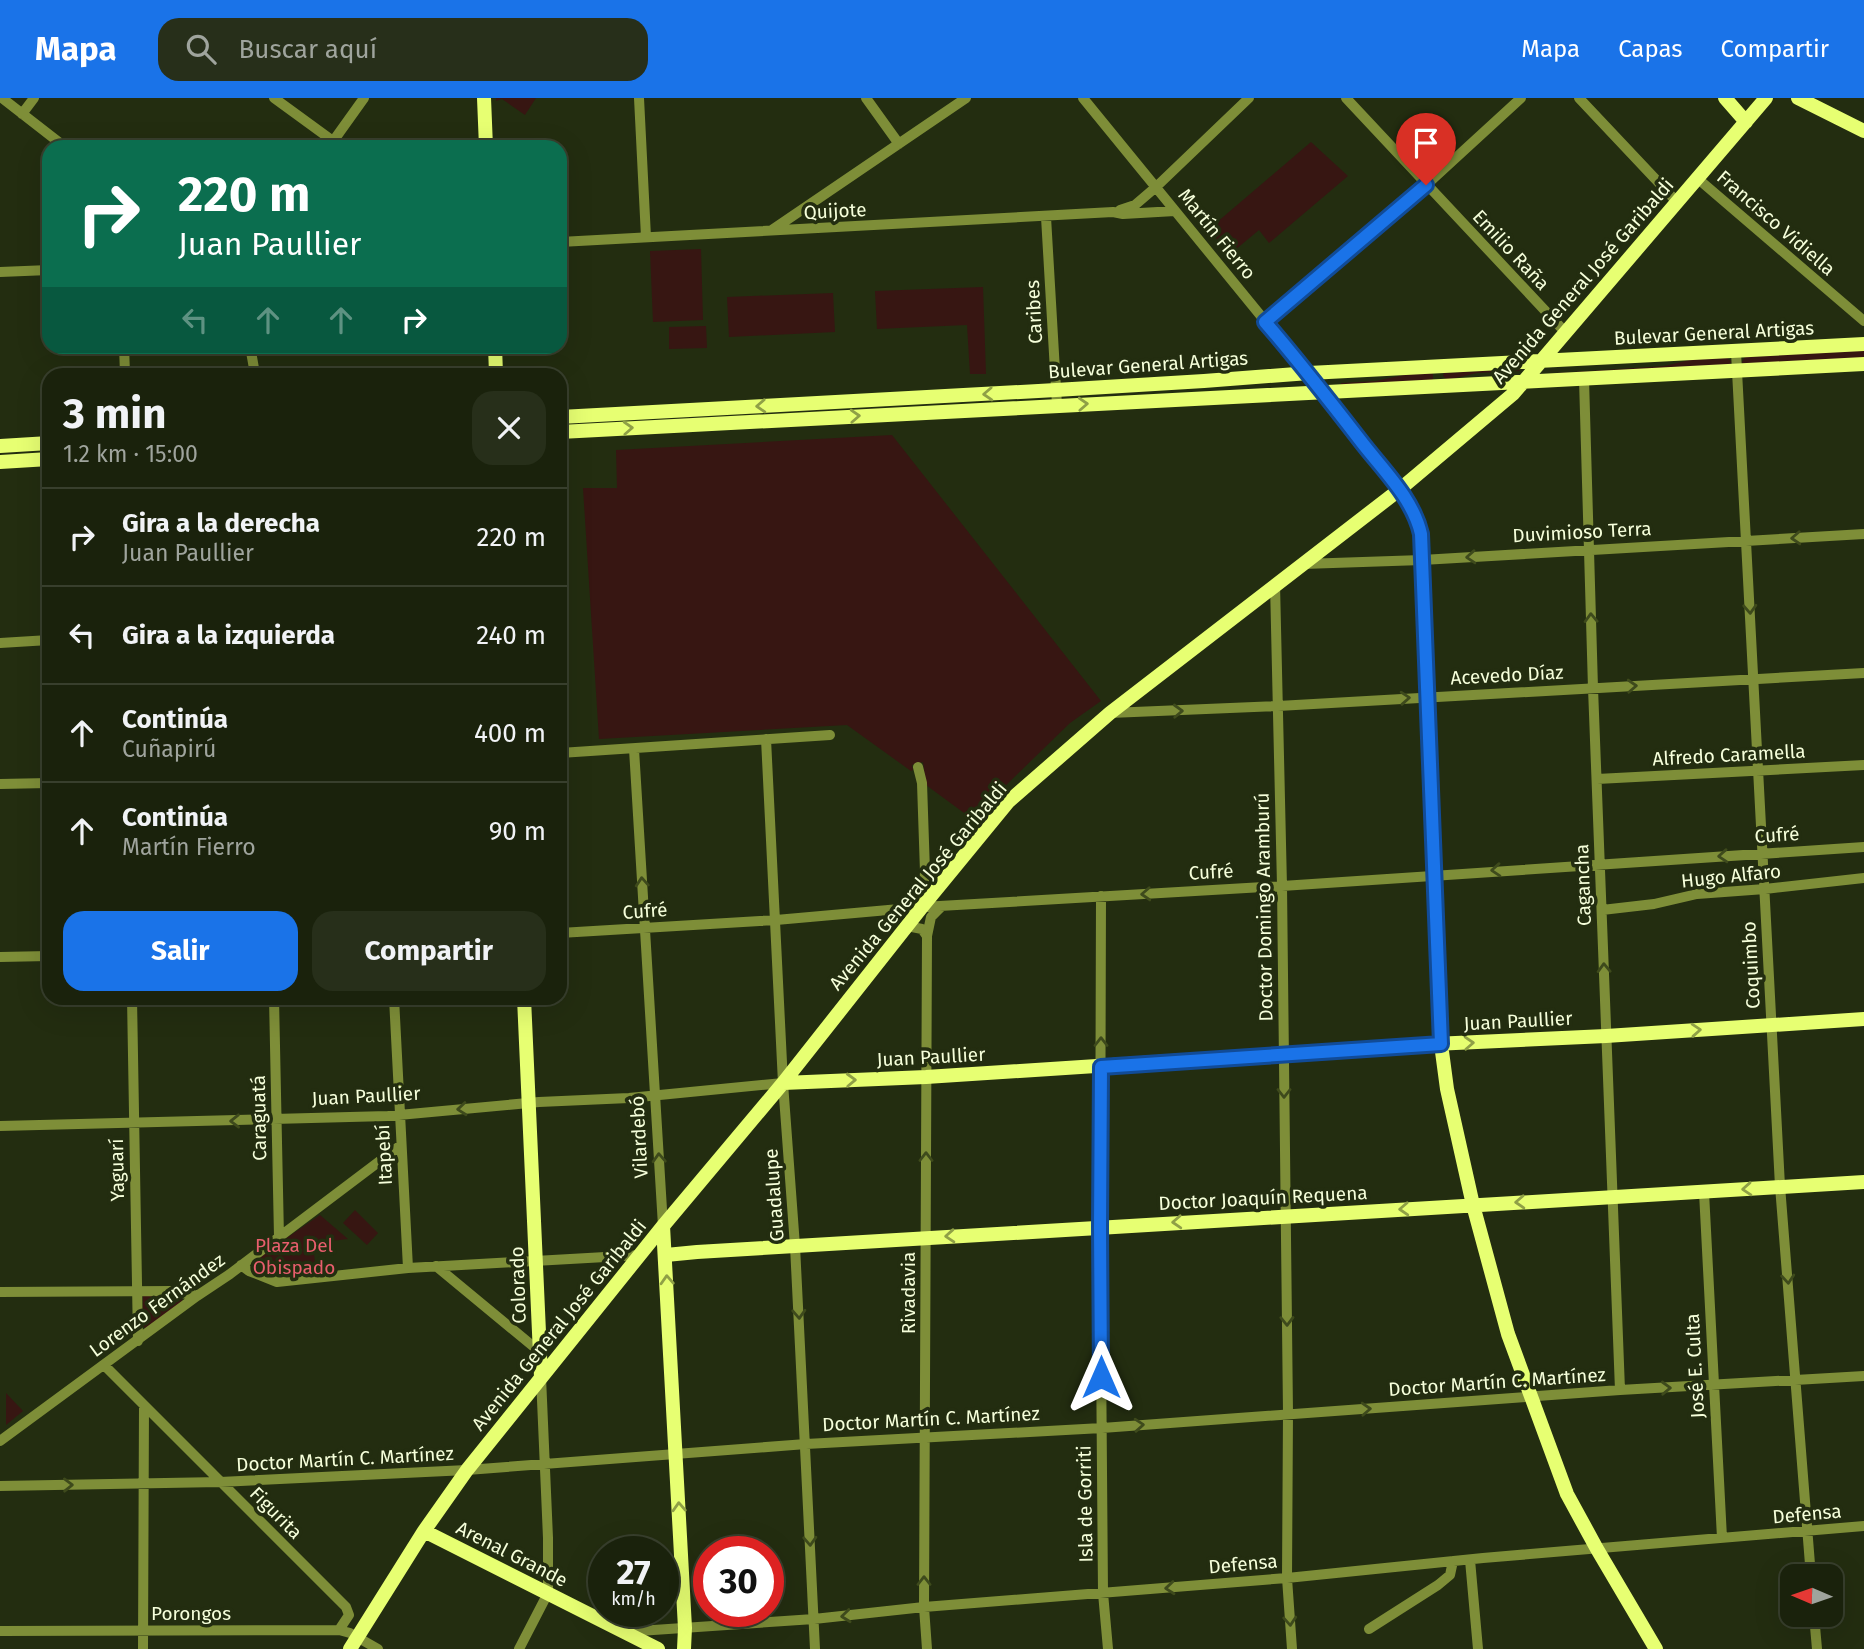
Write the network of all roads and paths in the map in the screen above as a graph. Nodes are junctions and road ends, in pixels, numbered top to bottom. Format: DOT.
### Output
graph roads {
  1 [pos="2,98"];
  2 [pos="34,98"];
  3 [pos="274,98"];
  4 [pos="364,98"];
  5 [pos="484,98"];
  6 [pos="639,98"];
  7 [pos="866,98"];
  8 [pos="966,98"];
  9 [pos="1083,98"];
  10 [pos="1249,98"];
  11 [pos="1346,98"];
  12 [pos="1521,98"];
  13 [pos="1579,98"];
  14 [pos="1725,98"];
  15 [pos="1766,98"];
  16 [pos="1798,98"];
  17 [pos="22,114"];
  18 [pos="1746,122"];
  19 [pos="1864,131"];
  20 [pos="56,140"];
  21 [pos="325,140"];
  22 [pos="333,140"];
  23 [pos="486,140"];
  24 [pos="900,144"];
  25 [pos="1698,178"];
  26 [pos="1426,185"];
  27 [pos="1156,187"];
  28 [pos="1677,202"];
  29 [pos="1175,211"];
  30 [pos="1113,212"];
  31 [pos="1046,217"];
  32 [pos="770,232"];
  33 [pos="646,237"];
  34 [pos="567,242"];
  35 [pos="42,270"];
  36 [pos="0,272"];
  37 [pos="1864,321"];
  38 [pos="1265,322"];
  39 [pos="1566,333"];
  40 [pos="1864,344"];
  41 [pos="1736,352"];
  42 [pos="1677,355"];
  43 [pos="1541,362"];
  44 [pos="1864,364"];
  45 [pos="1437,366"];
  46 [pos="1398,368"];
  47 [pos="1737,370"];
  48 [pos="1308,373"];
  49 [pos="1584,379"];
  50 [pos="1522,383"];
  51 [pos="1461,384"];
  52 [pos="1438,386"];
  53 [pos="1323,392"];
  54 [pos="1056,398"];
  55 [pos="567,417"];
  56 [pos="567,432"];
  57 [pos="42,443"];
  58 [pos="0,446"];
  59 [pos="42,459"];
  60 [pos="0,462"];
  61 [pos="1399,490"];
  62 [pos="1864,534"];
  63 [pos="1747,541"];
  64 [pos="1588,549"];
  65 [pos="1422,560"];
  66 [pos="1303,564"];
  67 [pos="1275,584"];
  68 [pos="42,640"];
  69 [pos="0,643"];
  70 [pos="1864,673"];
  71 [pos="1754,680"];
  72 [pos="1593,688"];
  73 [pos="1428,697"];
  74 [pos="1278,706"];
  75 [pos="1110,713"];
  76 [pos="830,735"];
  77 [pos="766,739"];
  78 [pos="634,749"];
  79 [pos="567,753"];
  80 [pos="1864,765"];
  81 [pos="918,767"];
  82 [pos="1759,771"];
  83 [pos="1597,779"];
  84 [pos="0,783"];
  85 [pos="42,783"];
  86 [pos="1864,847"];
  87 [pos="1763,853"];
  88 [pos="1600,864"];
  89 [pos="925,872"];
  90 [pos="1436,874"];
  91 [pos="1864,878"];
  92 [pos="946,879"];
  93 [pos="1282,886"];
  94 [pos="1765,889"];
  95 [pos="1101,896"];
  96 [pos="942,906"];
  97 [pos="922,907"];
  98 [pos="1602,910"];
  99 [pos="776,920"];
  100 [pos="908,926"];
  101 [pos="645,928"];
  102 [pos="567,933"];
  103 [pos="927,936"];
  104 [pos="42,956"];
  105 [pos="0,957"];
  106 [pos="132,1005"];
  107 [pos="274,1005"];
  108 [pos="394,1005"];
  109 [pos="524,1005"];
  110 [pos="1864,1019"];
  111 [pos="1772,1025"];
  112 [pos="1606,1036"];
  113 [pos="1441,1044"];
  114 [pos="1284,1054"];
  115 [pos="1101,1067"];
  116 [pos="926,1077"];
  117 [pos="783,1083"];
  118 [pos="656,1095"];
  119 [pos="530,1103"];
  120 [pos="400,1115"];
  121 [pos="276,1120"];
  122 [pos="134,1122"];
  123 [pos="0,1126"];
  124 [pos="401,1145"];
  125 [pos="1864,1182"];
  126 [pos="1780,1186"];
  127 [pos="1704,1192"];
  128 [pos="1613,1198"];
  129 [pos="1472,1205"];
  130 [pos="1285,1216"];
  131 [pos="663,1226"];
  132 [pos="1100,1227"];
  133 [pos="279,1237"];
  134 [pos="925,1238"];
  135 [pos="795,1246"];
  136 [pos="641,1255"];
  137 [pos="666,1255"];
  138 [pos="536,1262"];
  139 [pos="241,1265"];
  140 [pos="436,1266"];
  141 [pos="408,1268"];
  142 [pos="0,1292"];
  143 [pos="137,1292"];
  144 [pos="197,1296"];
  145 [pos="138,1341"];
  146 [pos="540,1352"];
  147 [pos="104,1365"];
  148 [pos="1864,1376"];
  149 [pos="541,1377"];
  150 [pos="1797,1380"];
  151 [pos="1713,1386"];
  152 [pos="1620,1390"];
  153 [pos="1530,1396"];
  154 [pos="144,1405"];
  155 [pos="1289,1413"];
  156 [pos="1102,1428"];
  157 [pos="924,1437"];
  158 [pos="0,1441"];
  159 [pos="806,1444"];
  160 [pos="677,1455"];
  161 [pos="545,1464"];
  162 [pos="467,1470"];
  163 [pos="220,1482"];
  164 [pos="143,1483"];
  165 [pos="0,1486"];
  166 [pos="1864,1526"];
  167 [pos="425,1531"];
  168 [pos="1808,1531"];
  169 [pos="1722,1538"];
  170 [pos="1597,1549"];
  171 [pos="1470,1560"];
  172 [pos="1453,1561"];
  173 [pos="1810,1564"];
  174 [pos="1287,1578"];
  175 [pos="548,1593"];
  176 [pos="1103,1593"];
  177 [pos="924,1607"];
  178 [pos="814,1619"];
  179 [pos="685,1628"];
  180 [pos="1815,1628"];
  181 [pos="1369,1629"];
  182 [pos="339,1630"];
  183 [pos="0,1631"];
  184 [pos="143,1631"];
  185 [pos="624,1632"];
  186 [pos="353,1644"];
  187 [pos="143,1649"];
  188 [pos="377,1649"];
  189 [pos="519,1649"];
  190 [pos="658,1649"];
  191 [pos="684,1649"];
  192 [pos="815,1649"];
  193 [pos="927,1649"];
  194 [pos="1108,1649"];
  195 [pos="1292,1649"];
  196 [pos="1478,1649"];
  197 [pos="1656,1649"];
  198 [pos="1816,1649"];
  1 -- 17 [label="street"];
  2 -- 17 [label="street"];
  3 -- 21 [label="street"];
  4 -- 22 [label="street"];
  5 -- 23 [label="street"];
  6 -- 33 [label="street"];
  7 -- 24 [label="street"];
  8 -- 24 [label="street"];
  9 -- 27 [label="street, Martín Fierro"];
  10 -- 27 [label="street, Quijote"];
  11 -- 26 [label="street, Emilio Raña"];
  12 -- 26 [label="street"];
  13 -- 28 [label="street"];
  14 -- 18 [label="street"];
  15 -- 18 [label="street, Avenida General José Garibaldi"];
  16 -- 19 [label="street"];
  17 -- 20 [label="street"];
  18 -- 25 [label="street, Avenida General José Garibaldi"];
  24 -- 32 [label="street"];
  25 -- 28 [label="street, Avenida General José Garibaldi"];
  25 -- 37 [label="street, Francisco Vidiella"];
  26 -- 38 [label="street"];
  26 -- 39 [label="street, Emilio Raña"];
  27 -- 29 [label="street, Martín Fierro"];
  27 -- 30 [label="street, Quijote"];
  28 -- 39 [label="street, Avenida General José Garibaldi"];
  29 -- 30 [label="street, Quijote"];
  29 -- 38 [label="street, Martín Fierro"];
  30 -- 31 [label="street, Quijote"];
  31 -- 32 [label="street, Quijote"];
  31 -- 54 [label="street, Caribes"];
  32 -- 33 [label="street, Quijote"];
  33 -- 34 [label="street, Quijote"];
  35 -- 36 [label="street"];
  38 -- 48 [label="street, Martín Fierro"];
  39 -- 43 [label="street, Avenida General José Garibaldi"];
  40 -- 41 [label="street, Bulevar General Artigas"];
  41 -- 42 [label="street, Bulevar General Artigas"];
  41 -- 47 [label="street, Coquimbo"];
  42 -- 43 [label="street, Bulevar General Artigas"];
  42 -- 50 [label="street"];
  43 -- 45 [label="street, Bulevar General Artigas"];
  43 -- 50 [label="street, Avenida General José Garibaldi"];
  43 -- 51 [label="street"];
  44 -- 47 [label="street, Bulevar General Artigas"];
  45 -- 46 [label="street, Bulevar General Artigas"];
  45 -- 52 [label="street"];
  46 -- 48 [label="street, Bulevar General Artigas"];
  46 -- 53 [label="street"];
  47 -- 49 [label="street, Bulevar General Artigas"];
  47 -- 63 [label="street, Coquimbo"];
  48 -- 53 [label="street, Martín Fierro"];
  48 -- 54 [label="street, Bulevar General Artigas"];
  49 -- 50 [label="street, Bulevar General Artigas"];
  49 -- 64 [label="street, Cagancha"];
  50 -- 51 [label="street, Bulevar General Artigas"];
  50 -- 61 [label="street, Avenida General José Garibaldi"];
  51 -- 52 [label="street, Bulevar General Artigas"];
  52 -- 53 [label="street, Bulevar General Artigas"];
  54 -- 53 [label="street, Bulevar General Artigas, one-way"];
  53 -- 61 [label="street"];
  54 -- 55 [label="street, Bulevar General Artigas, one-way"];
  56 -- 54 [label="street, Bulevar General Artigas, one-way"];
  57 -- 58 [label="street"];
  59 -- 60 [label="street"];
  61 -- 65 [label="street"];
  61 -- 66 [label="street, Avenida General José Garibaldi"];
  62 -- 63 [label="street, Duvimioso Terra, one-way"];
  63 -- 64 [label="street, Duvimioso Terra"];
  63 -- 71 [label="street, Coquimbo, one-way"];
  64 -- 65 [label="street, Duvimioso Terra, one-way"];
  72 -- 64 [label="street, Cagancha, one-way"];
  65 -- 66 [label="street, Duvimioso Terra"];
  65 -- 73 [label="street"];
  66 -- 67 [label="street, Avenida General José Garibaldi"];
  67 -- 74 [label="street, Doctor Domingo Aramburú"];
  67 -- 75 [label="street, Avenida General José Garibaldi"];
  68 -- 69 [label="street"];
  70 -- 71 [label="street, Acevedo Díaz"];
  72 -- 71 [label="street, Acevedo Díaz, one-way"];
  71 -- 82 [label="street, Coquimbo"];
  72 -- 73 [label="street, Acevedo Díaz"];
  72 -- 83 [label="street, Cagancha"];
  74 -- 73 [label="street, Acevedo Díaz, one-way"];
  73 -- 90 [label="street"];
  75 -- 74 [label="street, Acevedo Díaz, one-way"];
  74 -- 93 [label="street, Doctor Domingo Aramburú"];
  75 -- 92 [label="street, Avenida General José Garibaldi"];
  76 -- 77 [label="street"];
  77 -- 78 [label="street"];
  77 -- 99 [label="street, Guadalupe"];
  78 -- 79 [label="street"];
  101 -- 78 [label="street, Vilardebó, one-way"];
  80 -- 82 [label="street, Alfredo Caramella"];
  81 -- 89 [label="street"];
  82 -- 83 [label="street, Alfredo Caramella"];
  82 -- 87 [label="street, Coquimbo"];
  83 -- 88 [label="street, Cagancha"];
  84 -- 85 [label="street"];
  86 -- 87 [label="street, Cufré"];
  87 -- 88 [label="street, Cufré, one-way"];
  87 -- 94 [label="street, Coquimbo"];
  88 -- 90 [label="street, Cufré, one-way"];
  88 -- 98 [label="street, Cagancha"];
  89 -- 92 [label="street"];
  89 -- 97 [label="street"];
  90 -- 93 [label="street, Cufré"];
  90 -- 113 [label="street"];
  91 -- 94 [label="street, Hugo Alfaro"];
  92 -- 97 [label="street, Avenida General José Garibaldi"];
  93 -- 95 [label="street, Cufré, one-way"];
  93 -- 114 [label="street, Doctor Domingo Aramburú"];
  94 -- 98 [label="street, Hugo Alfaro"];
  94 -- 111 [label="street, Coquimbo"];
  95 -- 96 [label="street, Cufré"];
  115 -- 95 [label="street, Isla de Gorriti, one-way"];
  96 -- 97 [label="street, Cufré"];
  96 -- 103 [label="street, Rivadavia"];
  97 -- 99 [label="street, Cufré"];
  97 -- 100 [label="street, Avenida General José Garibaldi"];
  112 -- 98 [label="street, Cagancha, one-way"];
  99 -- 101 [label="street, Cufré"];
  99 -- 117 [label="street, Guadalupe"];
  100 -- 103 [label="street"];
  100 -- 117 [label="street, Avenida General José Garibaldi"];
  101 -- 102 [label="street, Cufré"];
  101 -- 118 [label="street, Vilardebó"];
  103 -- 116 [label="street, Rivadavia"];
  104 -- 105 [label="street"];
  106 -- 122 [label="street, Yaguarí"];
  107 -- 121 [label="street, Caraguatá"];
  108 -- 120 [label="street, Itapebí"];
  109 -- 119 [label="street, Colorado"];
  110 -- 111 [label="street, Juan Paullier"];
  112 -- 111 [label="street, Juan Paullier, one-way"];
  111 -- 126 [label="street, Coquimbo"];
  113 -- 112 [label="street, Juan Paullier, one-way"];
  112 -- 128 [label="street, Cagancha"];
  113 -- 114 [label="street, Juan Paullier"];
  113 -- 129 [label="street"];
  114 -- 115 [label="street, Juan Paullier"];
  114 -- 130 [label="street, Doctor Domingo Aramburú, one-way"];
  115 -- 116 [label="street, Juan Paullier"];
  115 -- 132 [label="street, Isla de Gorriti"];
  117 -- 116 [label="street, Juan Paullier, one-way"];
  134 -- 116 [label="street, Rivadavia, one-way"];
  117 -- 118 [label="street, Juan Paullier"];
  117 -- 131 [label="street, Avenida General José Garibaldi"];
  117 -- 135 [label="street, Guadalupe"];
  118 -- 119 [label="street, Juan Paullier"];
  131 -- 118 [label="street, Vilardebó, one-way"];
  119 -- 120 [label="street, Juan Paullier, one-way"];
  119 -- 138 [label="street, Colorado"];
  120 -- 121 [label="street, Juan Paullier"];
  120 -- 124 [label="street, Itapebí"];
  121 -- 122 [label="street, Juan Paullier, one-way"];
  121 -- 133 [label="street, Caraguatá"];
  122 -- 123 [label="street, Juan Paullier"];
  122 -- 143 [label="street, Yaguarí"];
  124 -- 133 [label="street, Lorenzo Fernández"];
  124 -- 141 [label="street, Itapebí"];
  125 -- 126 [label="street, Doctor Joaquín Requena"];
  126 -- 127 [label="street, Doctor Joaquín Requena, one-way"];
  126 -- 150 [label="street, Coquimbo, one-way"];
  127 -- 128 [label="street, Doctor Joaquín Requena"];
  127 -- 151 [label="street, José E. Culta"];
  128 -- 129 [label="street, Doctor Joaquín Requena, one-way"];
  128 -- 152 [label="street, Cagancha"];
  129 -- 130 [label="street, Doctor Joaquín Requena, one-way"];
  129 -- 153 [label="street"];
  130 -- 132 [label="street, Doctor Joaquín Requena, one-way"];
  130 -- 155 [label="street, Doctor Domingo Aramburú, one-way"];
  131 -- 136 [label="street, Avenida General José Garibaldi"];
  131 -- 137 [label="street, Vilardebó"];
  132 -- 134 [label="street, Doctor Joaquín Requena, one-way"];
  132 -- 156 [label="street, Isla de Gorriti"];
  133 -- 139 [label="street, Lorenzo Fernández"];
  134 -- 135 [label="street, Doctor Joaquín Requena"];
  134 -- 157 [label="street, Rivadavia"];
  135 -- 137 [label="street, Doctor Joaquín Requena"];
  135 -- 159 [label="street, Guadalupe, one-way"];
  136 -- 138 [label="street"];
  136 -- 149 [label="street, Avenida General José Garibaldi"];
  160 -- 137 [label="street, Vilardebó, one-way"];
  138 -- 140 [label="street"];
  138 -- 146 [label="street, Colorado"];
  139 -- 141 [label="street"];
  139 -- 144 [label="street, Lorenzo Fernández"];
  140 -- 141 [label="street"];
  140 -- 146 [label="street"];
  142 -- 143 [label="street"];
  143 -- 144 [label="street"];
  143 -- 145 [label="street, Yaguarí"];
  144 -- 145 [label="street, Lorenzo Fernández"];
  145 -- 147 [label="street, Lorenzo Fernández"];
  146 -- 149 [label="street, Colorado"];
  147 -- 154 [label="street, Figurita"];
  147 -- 158 [label="street, Lorenzo Fernández"];
  148 -- 150 [label="street, Doctor Martín C. Martínez"];
  149 -- 161 [label="street, Colorado"];
  149 -- 162 [label="street, Avenida General José Garibaldi"];
  150 -- 151 [label="street, Doctor Martín C. Martínez"];
  150 -- 168 [label="street, Coquimbo"];
  152 -- 151 [label="street, Doctor Martín C. Martínez, one-way"];
  151 -- 169 [label="street, José E. Culta"];
  152 -- 153 [label="street, Doctor Martín C. Martínez"];
  155 -- 153 [label="street, Doctor Martín C. Martínez, one-way"];
  153 -- 170 [label="street"];
  154 -- 163 [label="street, Figurita"];
  154 -- 164 [label="street"];
  156 -- 155 [label="street, Doctor Martín C. Martínez, one-way"];
  155 -- 174 [label="street, Doctor Domingo Aramburú"];
  156 -- 157 [label="street, Doctor Martín C. Martínez"];
  156 -- 176 [label="street, Isla de Gorriti"];
  157 -- 159 [label="street, Doctor Martín C. Martínez"];
  177 -- 157 [label="street, Rivadavia, one-way"];
  159 -- 160 [label="street, Doctor Martín C. Martínez"];
  159 -- 178 [label="street, Guadalupe, one-way"];
  160 -- 161 [label="street, Doctor Martín C. Martínez"];
  179 -- 160 [label="street, Vilardebó, one-way"];
  161 -- 162 [label="street, Doctor Martín C. Martínez"];
  161 -- 175 [label="street, Colorado"];
  162 -- 163 [label="street, Doctor Martín C. Martínez"];
  162 -- 167 [label="street, Avenida General José Garibaldi"];
  163 -- 164 [label="street, Doctor Martín C. Martínez"];
  163 -- 182 [label="street, Figurita"];
  165 -- 164 [label="street, Doctor Martín C. Martínez, one-way"];
  164 -- 184 [label="street"];
  166 -- 168 [label="street, Defensa"];
  167 -- 175 [label="street, Arenal Grande"];
  167 -- 186 [label="street, Avenida General José Garibaldi"];
  168 -- 169 [label="street, Defensa"];
  168 -- 173 [label="street, Coquimbo"];
  169 -- 170 [label="street, Defensa"];
  170 -- 171 [label="street, Defensa"];
  170 -- 197 [label="street"];
  171 -- 172 [label="street, Defensa"];
  171 -- 196 [label="street"];
  172 -- 174 [label="street, Defensa"];
  172 -- 181 [label="street"];
  174 -- 176 [label="street, Defensa, one-way"];
  174 -- 195 [label="street, Doctor Domingo Aramburú, one-way"];
  175 -- 185 [label="street, Arenal Grande"];
  175 -- 189 [label="street, Colorado"];
  176 -- 177 [label="street, Defensa"];
  176 -- 194 [label="street, Isla de Gorriti"];
  177 -- 178 [label="street, Defensa, one-way"];
  177 -- 193 [label="street, Rivadavia"];
  178 -- 179 [label="street, Defensa"];
  178 -- 192 [label="street, Guadalupe"];
  179 -- 185 [label="street, Defensa"];
  179 -- 191 [label="street, Vilardebó"];
  180 -- 198 [label="street"];
  182 -- 184 [label="street, Porongos"];
  182 -- 186 [label="street, Porongos"];
  183 -- 184 [label="street, Porongos"];
  184 -- 187 [label="street"];
  185 -- 190 [label="street, Arenal Grande"];
  186 -- 188 [label="street, Porongos"];
}
